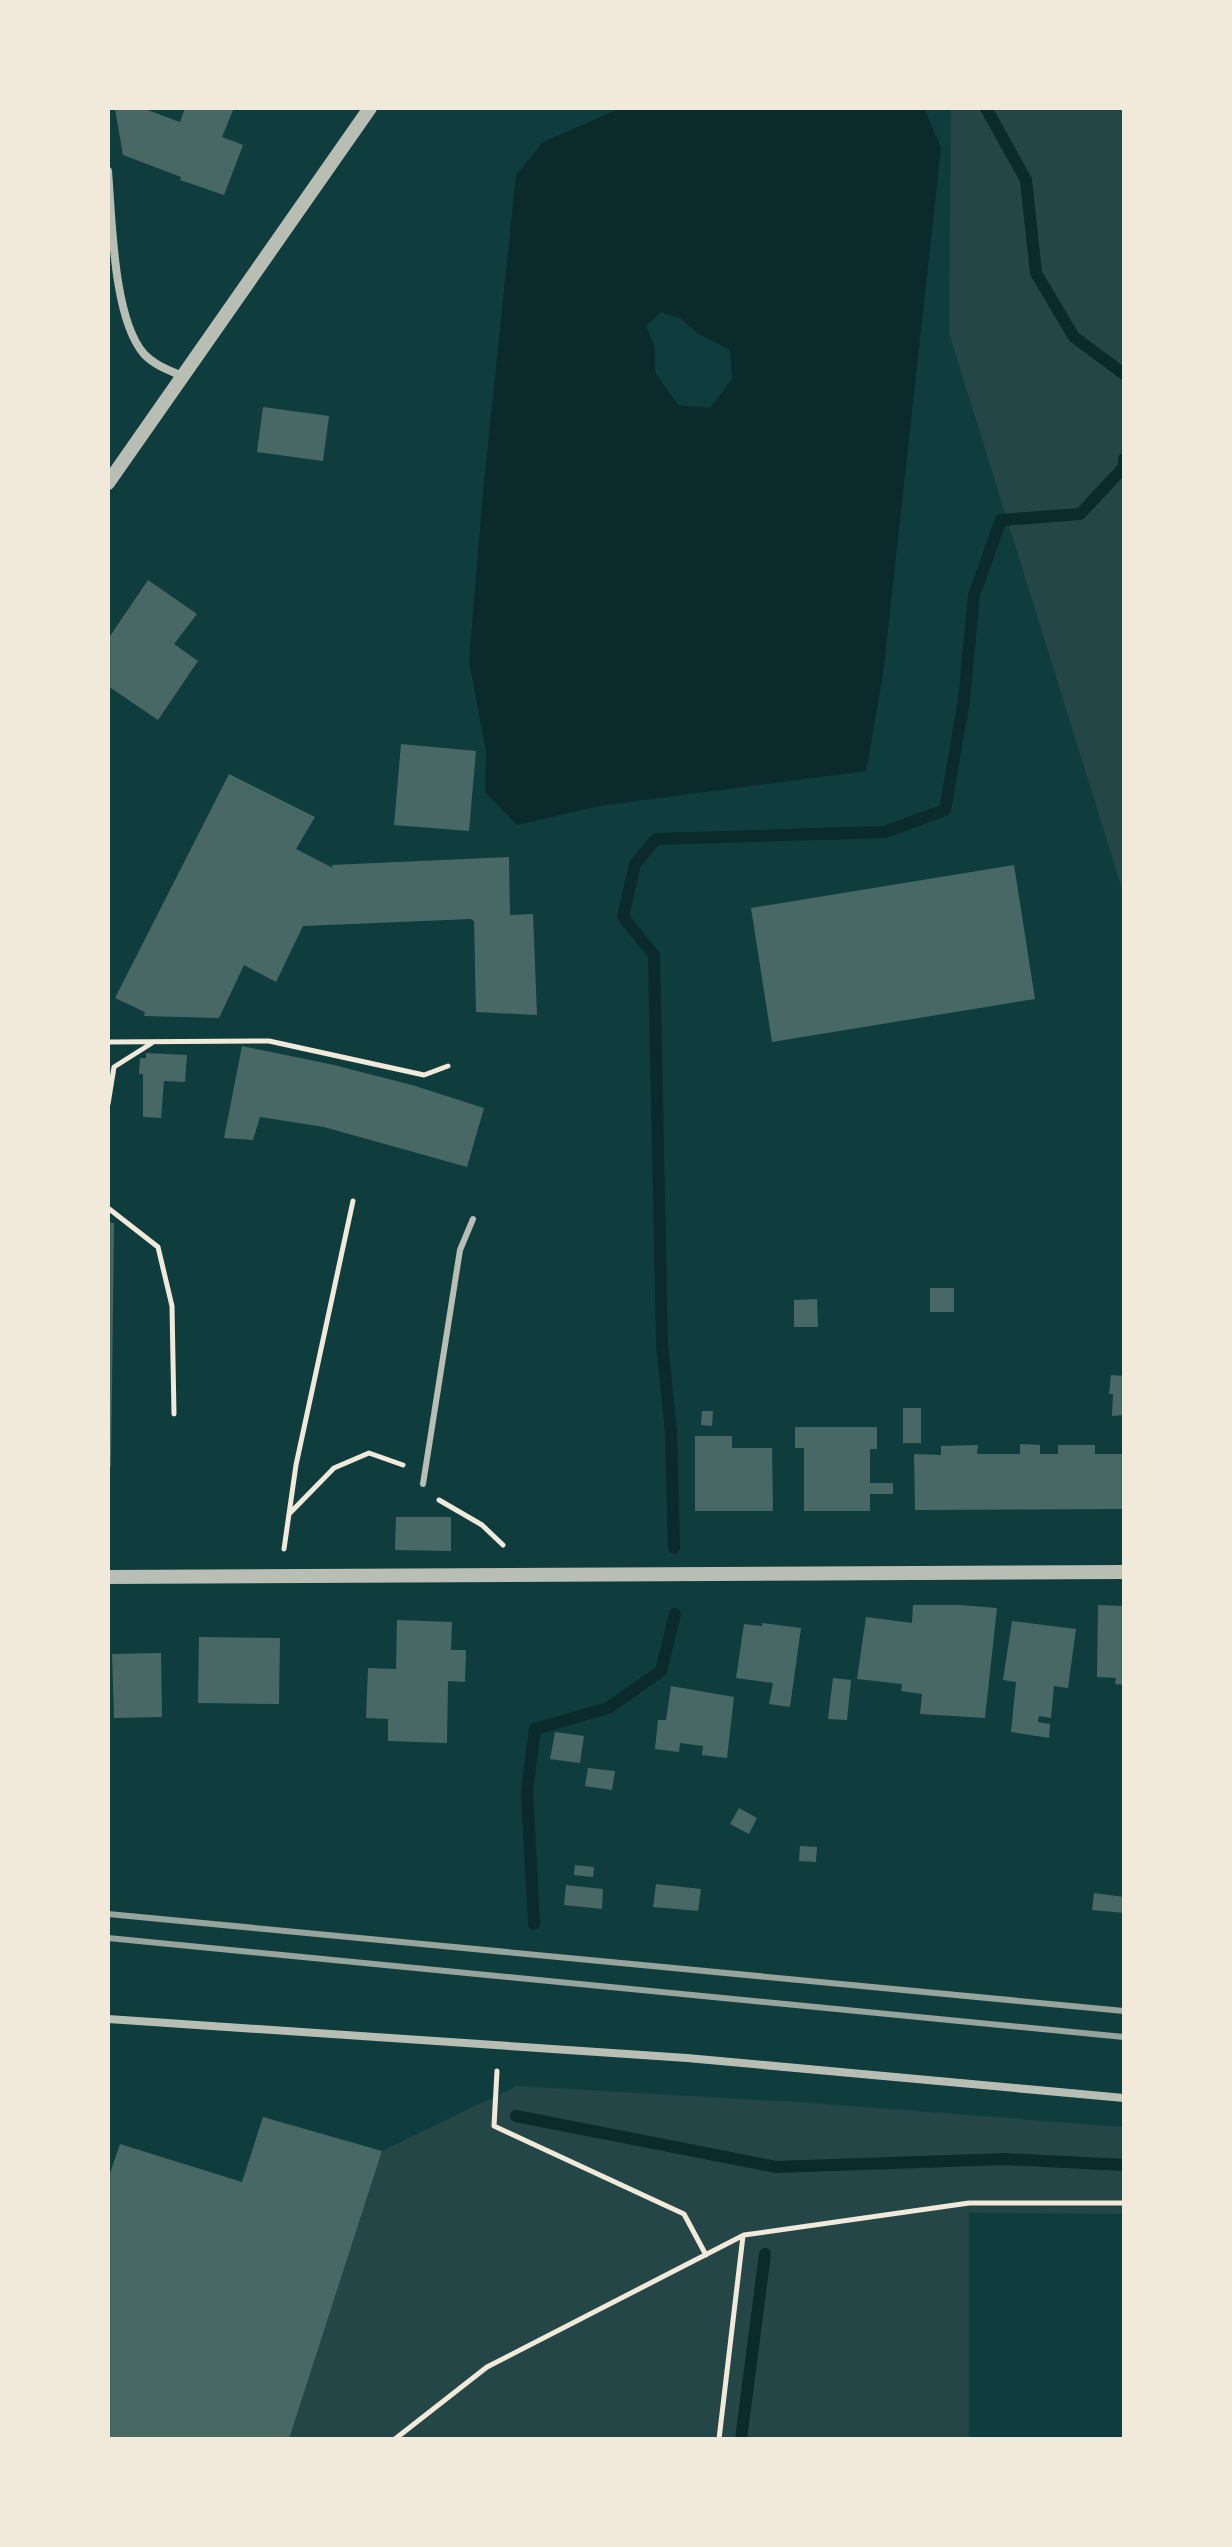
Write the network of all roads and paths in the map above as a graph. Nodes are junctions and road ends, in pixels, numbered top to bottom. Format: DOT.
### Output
graph roads {
  1 [pos="370,108"];
  2 [pos="108,171"];
  3 [pos="182,376"];
  4 [pos="108,483"];
  5 [pos="108,1042"];
  6 [pos="153,1042"];
  7 [pos="448,1066"];
  8 [pos="108,1104"];
  9 [pos="353,1201"];
  10 [pos="108,1208"];
  11 [pos="473,1219"];
  12 [pos="174,1414"];
  13 [pos="423,1484"];
  14 [pos="1124,1572"];
  15 [pos="281,1576"];
  16 [pos="108,1577"];
  17 [pos="108,2019"];
  18 [pos="498,2046"];
  19 [pos="1124,2098"];
  20 [pos="1124,2203"];
  21 [pos="744,2235"];
  22 [pos="706,2255"];
  23 [pos="395,2439"];
  24 [pos="719,2439"];
  1 -- 3 [label="street"];
  2 -- 3 [label="street"];
  3 -- 4 [label="street"];
  5 -- 6 [label="path"];
  6 -- 7 [label="path"];
  6 -- 8 [label="path"];
  9 -- 15 [label="path"];
  10 -- 12 [label="path"];
  11 -- 13 [label="lane"];
  14 -- 15 [label="street"];
  15 -- 16 [label="street"];
  17 -- 18 [label="street"];
  18 -- 19 [label="street"];
  18 -- 22 [label="path"];
  20 -- 21 [label="path"];
  21 -- 22 [label="path"];
  21 -- 24 [label="path"];
  22 -- 23 [label="path"];
}
